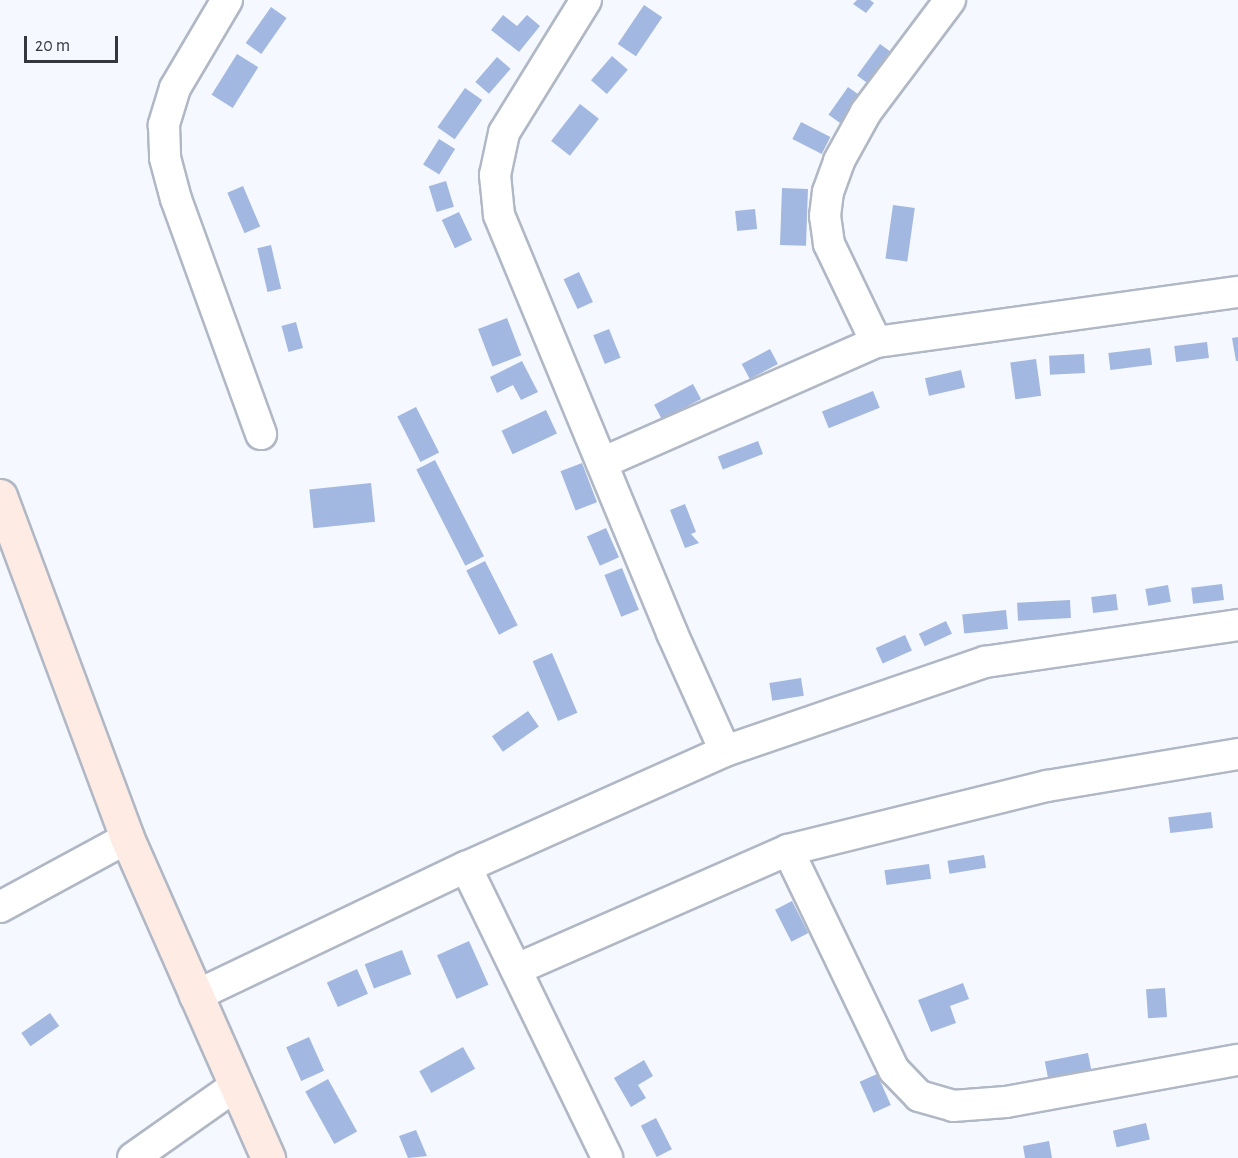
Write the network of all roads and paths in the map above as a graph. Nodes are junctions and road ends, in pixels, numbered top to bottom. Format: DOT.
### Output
graph roads {
  1 [pos="227,0"];
  2 [pos="586,0"];
  3 [pos="950,0"];
  4 [pos="1238,292"];
  5 [pos="876,342"];
  6 [pos="261,434"];
  7 [pos="602,463"];
  8 [pos="0,496"];
  9 [pos="1238,625"];
  10 [pos="725,751"];
  11 [pos="1238,754"];
  12 [pos="127,838"];
  13 [pos="789,850"];
  14 [pos="466,867"];
  15 [pos="0,907"];
  16 [pos="517,969"];
  17 [pos="195,996"];
  18 [pos="1238,1060"];
  19 [pos="235,1086"];
  20 [pos="133,1158"];
  21 [pos="268,1158"];
  22 [pos="607,1158"];
  1 -- 6 [label="street"];
  2 -- 7 [label="street"];
  3 -- 5 [label="street"];
  4 -- 5 [label="street"];
  5 -- 7 [label="street"];
  7 -- 10 [label="street"];
  8 -- 12 [label="street"];
  9 -- 10 [label="street"];
  10 -- 14 [label="street"];
  11 -- 13 [label="street"];
  12 -- 15 [label="street"];
  12 -- 17 [label="street"];
  13 -- 16 [label="street"];
  13 -- 18 [label="street"];
  14 -- 16 [label="street"];
  14 -- 17 [label="street"];
  16 -- 22 [label="street"];
  17 -- 19 [label="street"];
  19 -- 20 [label="street"];
  19 -- 21 [label="street"];
}
